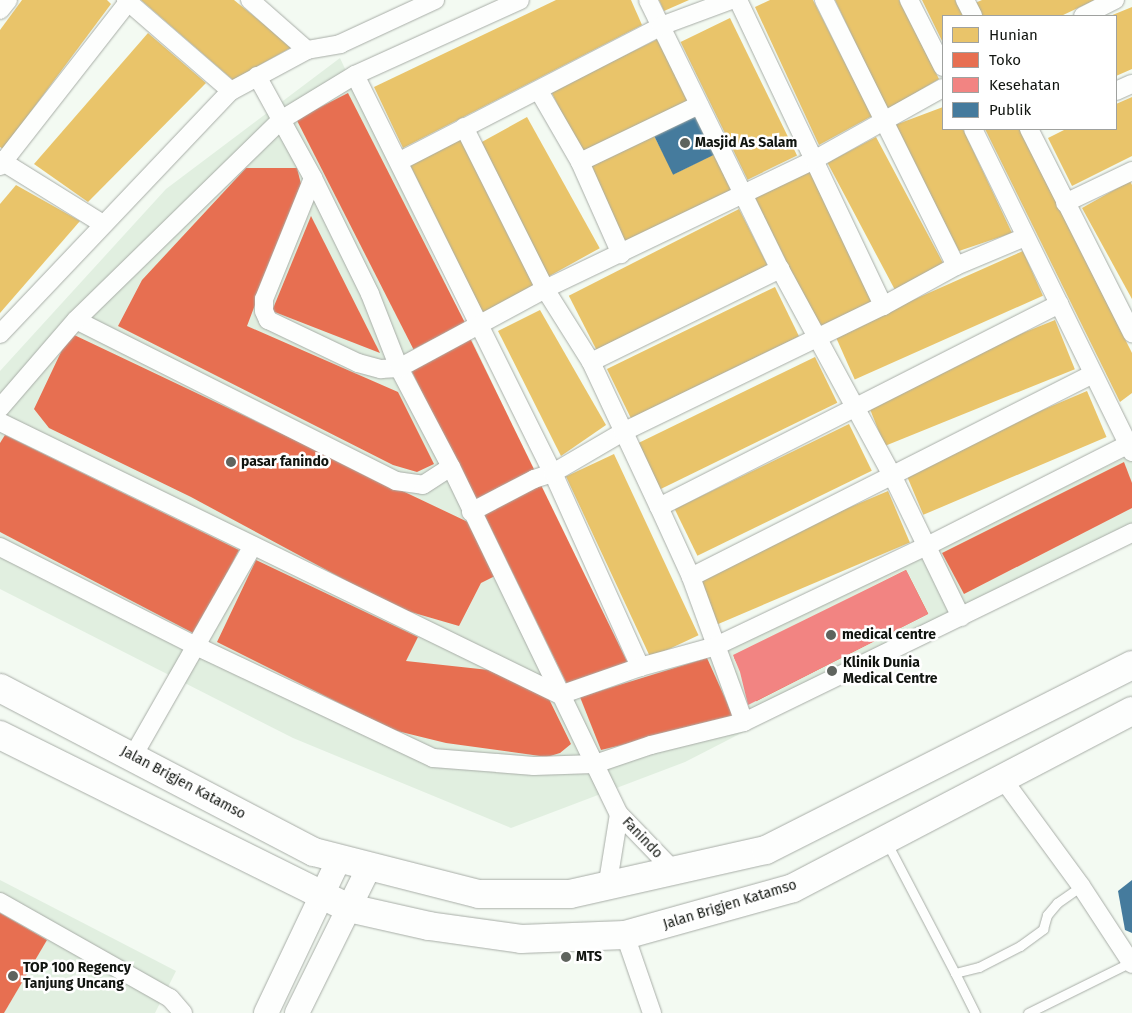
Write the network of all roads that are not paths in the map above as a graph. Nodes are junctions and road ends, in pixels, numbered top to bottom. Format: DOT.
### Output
graph roads {
  1 [pos="250,0"];
  2 [pos="435,0"];
  3 [pos="520,0"];
  4 [pos="648,0"];
  5 [pos="731,0"];
  6 [pos="738,0"];
  7 [pos="824,0"];
  8 [pos="909,0"];
  9 [pos="966,0"];
  10 [pos="1115,0"];
  11 [pos="127,1"];
  12 [pos="973,15"];
  13 [pos="1085,15"];
  14 [pos="661,26"];
  15 [pos="307,50"];
  16 [pos="942,65"];
  17 [pos="355,75"];
  18 [pos="257,76"];
  19 [pos="1132,84"];
  20 [pos="942,89"];
  21 [pos="231,91"];
  22 [pos="539,92"];
  23 [pos="1117,92"];
  24 [pos="699,105"];
  25 [pos="281,120"];
  26 [pos="884,123"];
  27 [pos="464,127"];
  28 [pos="973,130"];
  29 [pos="1031,130"];
  30 [pos="814,160"];
  31 [pos="400,161"];
  32 [pos="580,162"];
  33 [pos="1,163"];
  34 [pos="1132,171"];
  35 [pos="313,178"];
  36 [pos="743,194"];
  37 [pos="1065,203"];
  38 [pos="103,224"];
  39 [pos="1025,237"];
  40 [pos="622,254"];
  41 [pos="956,266"];
  42 [pos="780,269"];
  43 [pos="545,289"];
  44 [pos="1059,304"];
  45 [pos="883,306"];
  46 [pos="76,320"];
  47 [pos="478,326"];
  48 [pos="1132,333"];
  49 [pos="0,334"];
  50 [pos="819,338"];
  51 [pos="591,362"];
  52 [pos="399,368"];
  53 [pos="1093,374"];
  54 [pos="0,408"];
  55 [pos="854,408"];
  56 [pos="0,422"];
  57 [pos="623,432"];
  58 [pos="1130,448"];
  59 [pos="451,467"];
  60 [pos="553,473"];
  61 [pos="892,475"];
  62 [pos="659,507"];
  63 [pos="471,512"];
  64 [pos="1132,534"];
  65 [pos="0,546"];
  66 [pos="252,546"];
  67 [pos="927,546"];
  68 [pos="691,577"];
  69 [pos="961,617"];
  70 [pos="196,646"];
  71 [pos="716,646"];
  72 [pos="1132,665"];
  73 [pos="640,667"];
  74 [pos="0,688"];
  75 [pos="560,695"];
  76 [pos="1132,711"];
  77 [pos="744,722"];
  78 [pos="0,735"];
  79 [pos="133,756"];
  80 [pos="595,764"];
  81 [pos="1002,778"];
  82 [pos="619,814"];
  83 [pos="885,839"];
  84 [pos="339,858"];
  85 [pos="369,867"];
  86 [pos="675,872"];
  87 [pos="1081,886"];
  88 [pos="607,888"];
  89 [pos="322,896"];
  90 [pos="0,902"];
  91 [pos="349,908"];
  92 [pos="625,936"];
  93 [pos="1131,963"];
  94 [pos="955,973"];
  95 [pos="183,1013"];
  96 [pos="266,1013"];
  97 [pos="297,1013"];
  98 [pos="652,1013"];
  99 [pos="975,1013"];
  100 [pos="1028,1013"];
  1 -- 15 [label="street"];
  2 -- 15 [label="street"];
  3 -- 17 [label="street"];
  4 -- 14 [label="street"];
  5 -- 14 [label="street"];
  6 -- 30 [label="street"];
  7 -- 26 [label="street"];
  8 -- 16 [label="street"];
  9 -- 12 [label="street"];
  10 -- 13 [label="street"];
  11 -- 21 [label="street"];
  11 -- 33 [label="street"];
  14 -- 22 [label="street"];
  14 -- 24 [label="street"];
  15 -- 18 [label="street"];
  17 -- 25 [label="street"];
  17 -- 31 [label="street"];
  18 -- 21 [label="street"];
  18 -- 25 [label="street"];
  19 -- 23 [label="street"];
  20 -- 26 [label="street"];
  21 -- 38 [label="street"];
  22 -- 27 [label="street"];
  22 -- 32 [label="street"];
  24 -- 32 [label="street"];
  24 -- 36 [label="street"];
  25 -- 35 [label="street"];
  25 -- 46 [label="street"];
  26 -- 30 [label="street"];
  26 -- 41 [label="street"];
  27 -- 31 [label="street"];
  27 -- 43 [label="street"];
  28 -- 39 [label="street"];
  29 -- 37 [label="street"];
  30 -- 36 [label="street"];
  30 -- 45 [label="street"];
  31 -- 47 [label="street"];
  32 -- 40 [label="street"];
  33 -- 38 [label="street"];
  34 -- 37 [label="street"];
  35 -- 52 [label="street"];
  35 -- 52 [label="street"];
  36 -- 40 [label="street"];
  36 -- 42 [label="street"];
  37 -- 48 [label="street"];
  38 -- 49 [label="street"];
  39 -- 41 [label="street"];
  39 -- 44 [label="street"];
  40 -- 43 [label="street"];
  41 -- 45 [label="street"];
  42 -- 50 [label="street"];
  42 -- 51 [label="street"];
  43 -- 47 [label="street"];
  43 -- 51 [label="street"];
  44 -- 53 [label="street"];
  44 -- 55 [label="street"];
  45 -- 50 [label="street"];
  46 -- 54 [label="street"];
  46 -- 59 [label="street"];
  47 -- 52 [label="street"];
  47 -- 60 [label="street"];
  50 -- 55 [label="street"];
  50 -- 57 [label="street"];
  51 -- 57 [label="street"];
  52 -- 59 [label="street"];
  53 -- 58 [label="street"];
  53 -- 61 [label="street"];
  55 -- 61 [label="street"];
  55 -- 62 [label="street"];
  56 -- 66 [label="street"];
  57 -- 60 [label="street"];
  57 -- 62 [label="street"];
  58 -- 67 [label="street"];
  59 -- 63 [label="street"];
  60 -- 63 [label="street"];
  60 -- 73 [label="street"];
  61 -- 67 [label="street"];
  61 -- 68 [label="street"];
  62 -- 68 [label="street"];
  63 -- 75 [label="street"];
  64 -- 69 [label="street"];
  65 -- 70 [label="street"];
  66 -- 70 [label="street"];
  66 -- 75 [label="street"];
  67 -- 69 [label="street"];
  67 -- 71 [label="street"];
  68 -- 71 [label="street"];
  69 -- 77 [label="street"];
  70 -- 79 [label="street"];
  70 -- 80 [label="street"];
  71 -- 73 [label="street"];
  71 -- 77 [label="street"];
  72 -- 86 [label="highway, Jalan Brigjen Katamso"];
  73 -- 75 [label="street"];
  74 -- 79 [label="highway, Jalan Brigjen Katamso"];
  75 -- 80 [label="street"];
  76 -- 81 [label="highway, Jalan Brigjen Katamso"];
  77 -- 80 [label="street"];
  78 -- 89 [label="highway, Jalan Brigjen Katamso"];
  79 -- 84 [label="highway, Jalan Brigjen Katamso"];
  80 -- 82 [label="street"];
  81 -- 83 [label="highway, Jalan Brigjen Katamso"];
  81 -- 87 [label="street"];
  82 -- 86 [label="street, Fanindo"];
  82 -- 88 [label="street, Fanindo"];
  83 -- 92 [label="highway, Jalan Brigjen Katamso"];
  83 -- 94 [label="lane"];
  84 -- 85 [label="highway, Jalan Brigjen Katamso"];
  84 -- 89 [label="street"];
  85 -- 88 [label="highway, Jalan Brigjen Katamso"];
  85 -- 91 [label="street"];
  86 -- 88 [label="highway, Jalan Brigjen Katamso"];
  87 -- 93 [label="street"];
  87 -- 94 [label="lane"];
  89 -- 91 [label="highway, Jalan Brigjen Katamso"];
  89 -- 96 [label="street"];
  90 -- 95 [label="street"];
  91 -- 92 [label="highway, Jalan Brigjen Katamso"];
  91 -- 97 [label="street"];
  92 -- 98 [label="street"];
  93 -- 100 [label="lane"];
  94 -- 99 [label="lane"];
}
